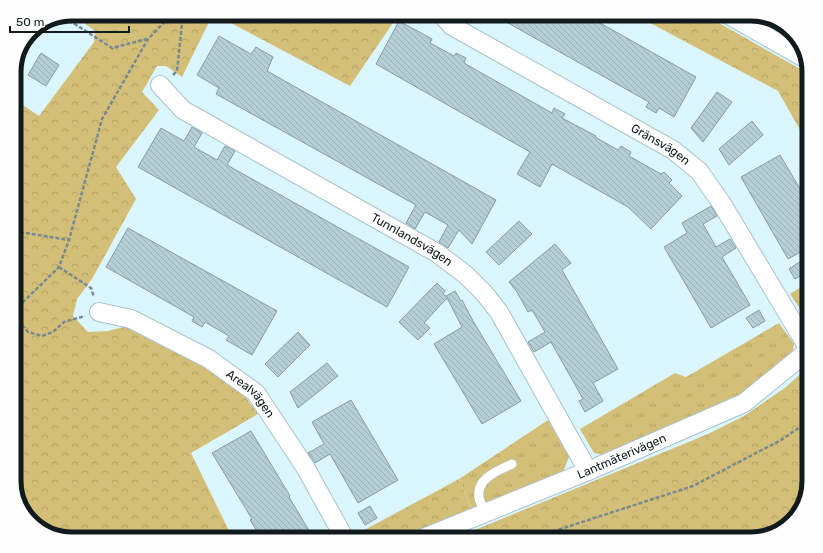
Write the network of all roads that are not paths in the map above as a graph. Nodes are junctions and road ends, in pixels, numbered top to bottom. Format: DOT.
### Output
graph roads {
  1 [pos="447,21"];
  2 [pos="749,21"];
  3 [pos="767,27"];
  4 [pos="798,51"];
  5 [pos="160,85"];
  6 [pos="99,312"];
  7 [pos="802,338"];
  8 [pos="802,356"];
  9 [pos="512,464"];
  10 [pos="588,471"];
  11 [pos="486,512"];
  12 [pos="341,532"];
  13 [pos="438,532"];
  1 -- 7 [label="street, Gränsvägen"];
  2 -- 3 [label="street"];
  3 -- 4 [label="street"];
  5 -- 10 [label="street, Tunnlandsvägen"];
  6 -- 12 [label="street, Arealvägen"];
  8 -- 10 [label="street, Lantmäterivägen"];
  9 -- 11 [label="lane"];
  10 -- 11 [label="street, Lantmäterivägen"];
  11 -- 13 [label="street, Lantmäterivägen"];
}
